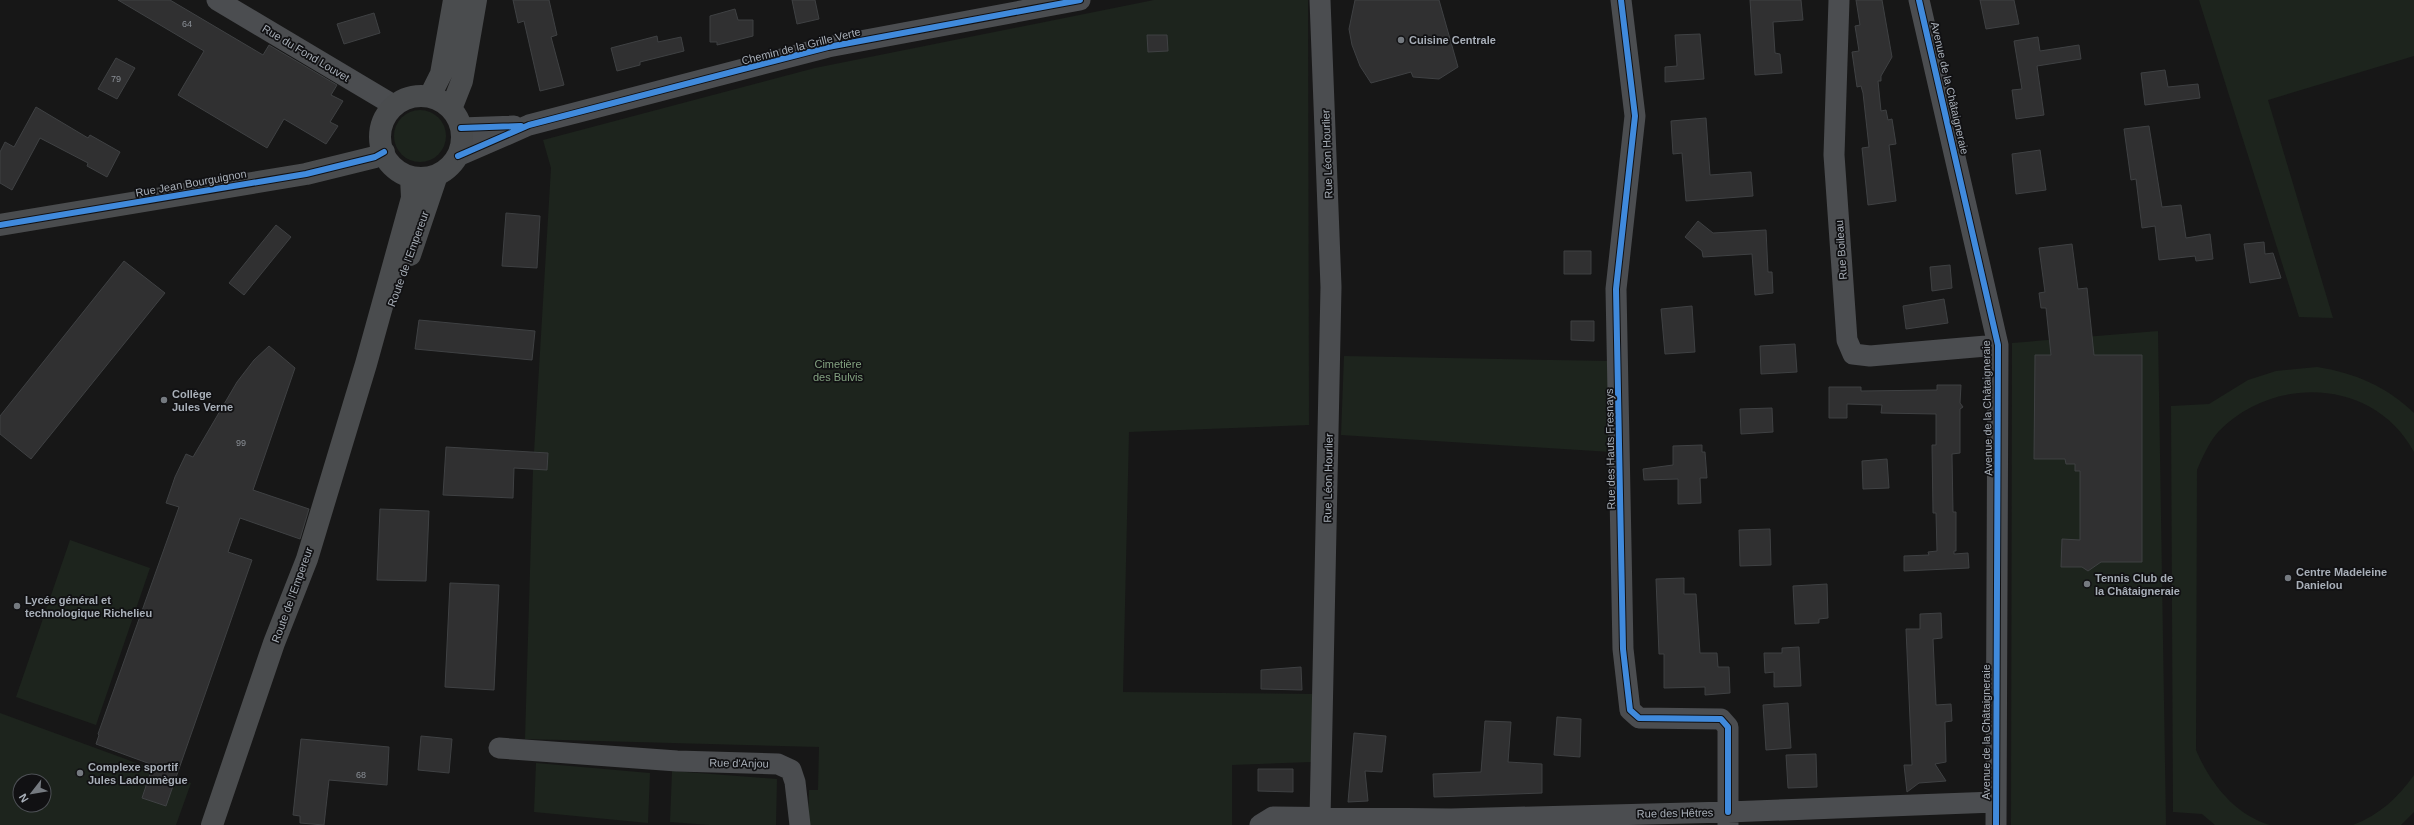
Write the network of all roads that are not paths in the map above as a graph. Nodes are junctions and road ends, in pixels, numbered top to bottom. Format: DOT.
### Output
graph roads {
  1 [pos="217,0"];
  2 [pos="454,0"];
  3 [pos="476,0"];
  4 [pos="1080,0"];
  5 [pos="1320,0"];
  6 [pos="1621,0"];
  7 [pos="1839,0"];
  8 [pos="1920,0"];
  9 [pos="1028,5"];
  10 [pos="430,96"];
  11 [pos="395,106"];
  12 [pos="451,108"];
  13 [pos="529,125"];
  14 [pos="461,128"];
  15 [pos="384,152"];
  16 [pos="458,156"];
  17 [pos="438,175"];
  18 [pos="411,177"];
  19 [pos="0,225"];
  20 [pos="1998,345"];
  21 [pos="366,364"];
  22 [pos="499,748"];
  23 [pos="1995,802"];
  24 [pos="1728,818"];
  25 [pos="1320,819"];
  26 [pos="1451,822"];
  27 [pos="212,825"];
  28 [pos="800,825"];
  29 [pos="1260,825"];
  30 [pos="1996,825"];
  1 -- 11 [label="street, Rue du Fond Louvet"];
  2 -- 10 [label="main road"];
  3 -- 12 [label="main road"];
  4 -- 9 [label="street, Chemin de la Grille Verte"];
  5 -- 25 [label="street, Rue Léon Hourlier"];
  6 -- 24 [label="street, Rue des Hauts Fresnays"];
  7 -- 20 [label="street, Rue Boileau"];
  8 -- 20 [label="street, Avenue de la Châtaigneraie"];
  9 -- 13 [label="street, Chemin de la Grille Verte"];
  10 -- 11 [label="main road"];
  10 -- 12 [label="main road"];
  11 -- 15 [label="main road"];
  12 -- 14 [label="main road"];
  13 -- 14 [label="street, Chemin de la Grille Verte"];
  13 -- 16 [label="street, Chemin de la Grille Verte"];
  14 -- 16 [label="main road"];
  15 -- 18 [label="main road"];
  15 -- 19 [label="main road, Rue Jean Bourguignon"];
  16 -- 17 [label="main road"];
  17 -- 18 [label="main road"];
  17 -- 21 [label="main road, Route de l'Empereur"];
  18 -- 21 [label="main road, Route de l'Empereur"];
  20 -- 23 [label="street, Avenue de la Châtaigneraie"];
  21 -- 27 [label="main road, Route de l'Empereur"];
  22 -- 28 [label="street, Rue d'Anjou"];
  23 -- 24 [label="street, Rue des Hêtres"];
  23 -- 30 [label="street, Avenue de la Châtaigneraie"];
  24 -- 26 [label="street, Rue des Hêtres"];
  25 -- 26 [label="street"];
  25 -- 29 [label="street"];
}
